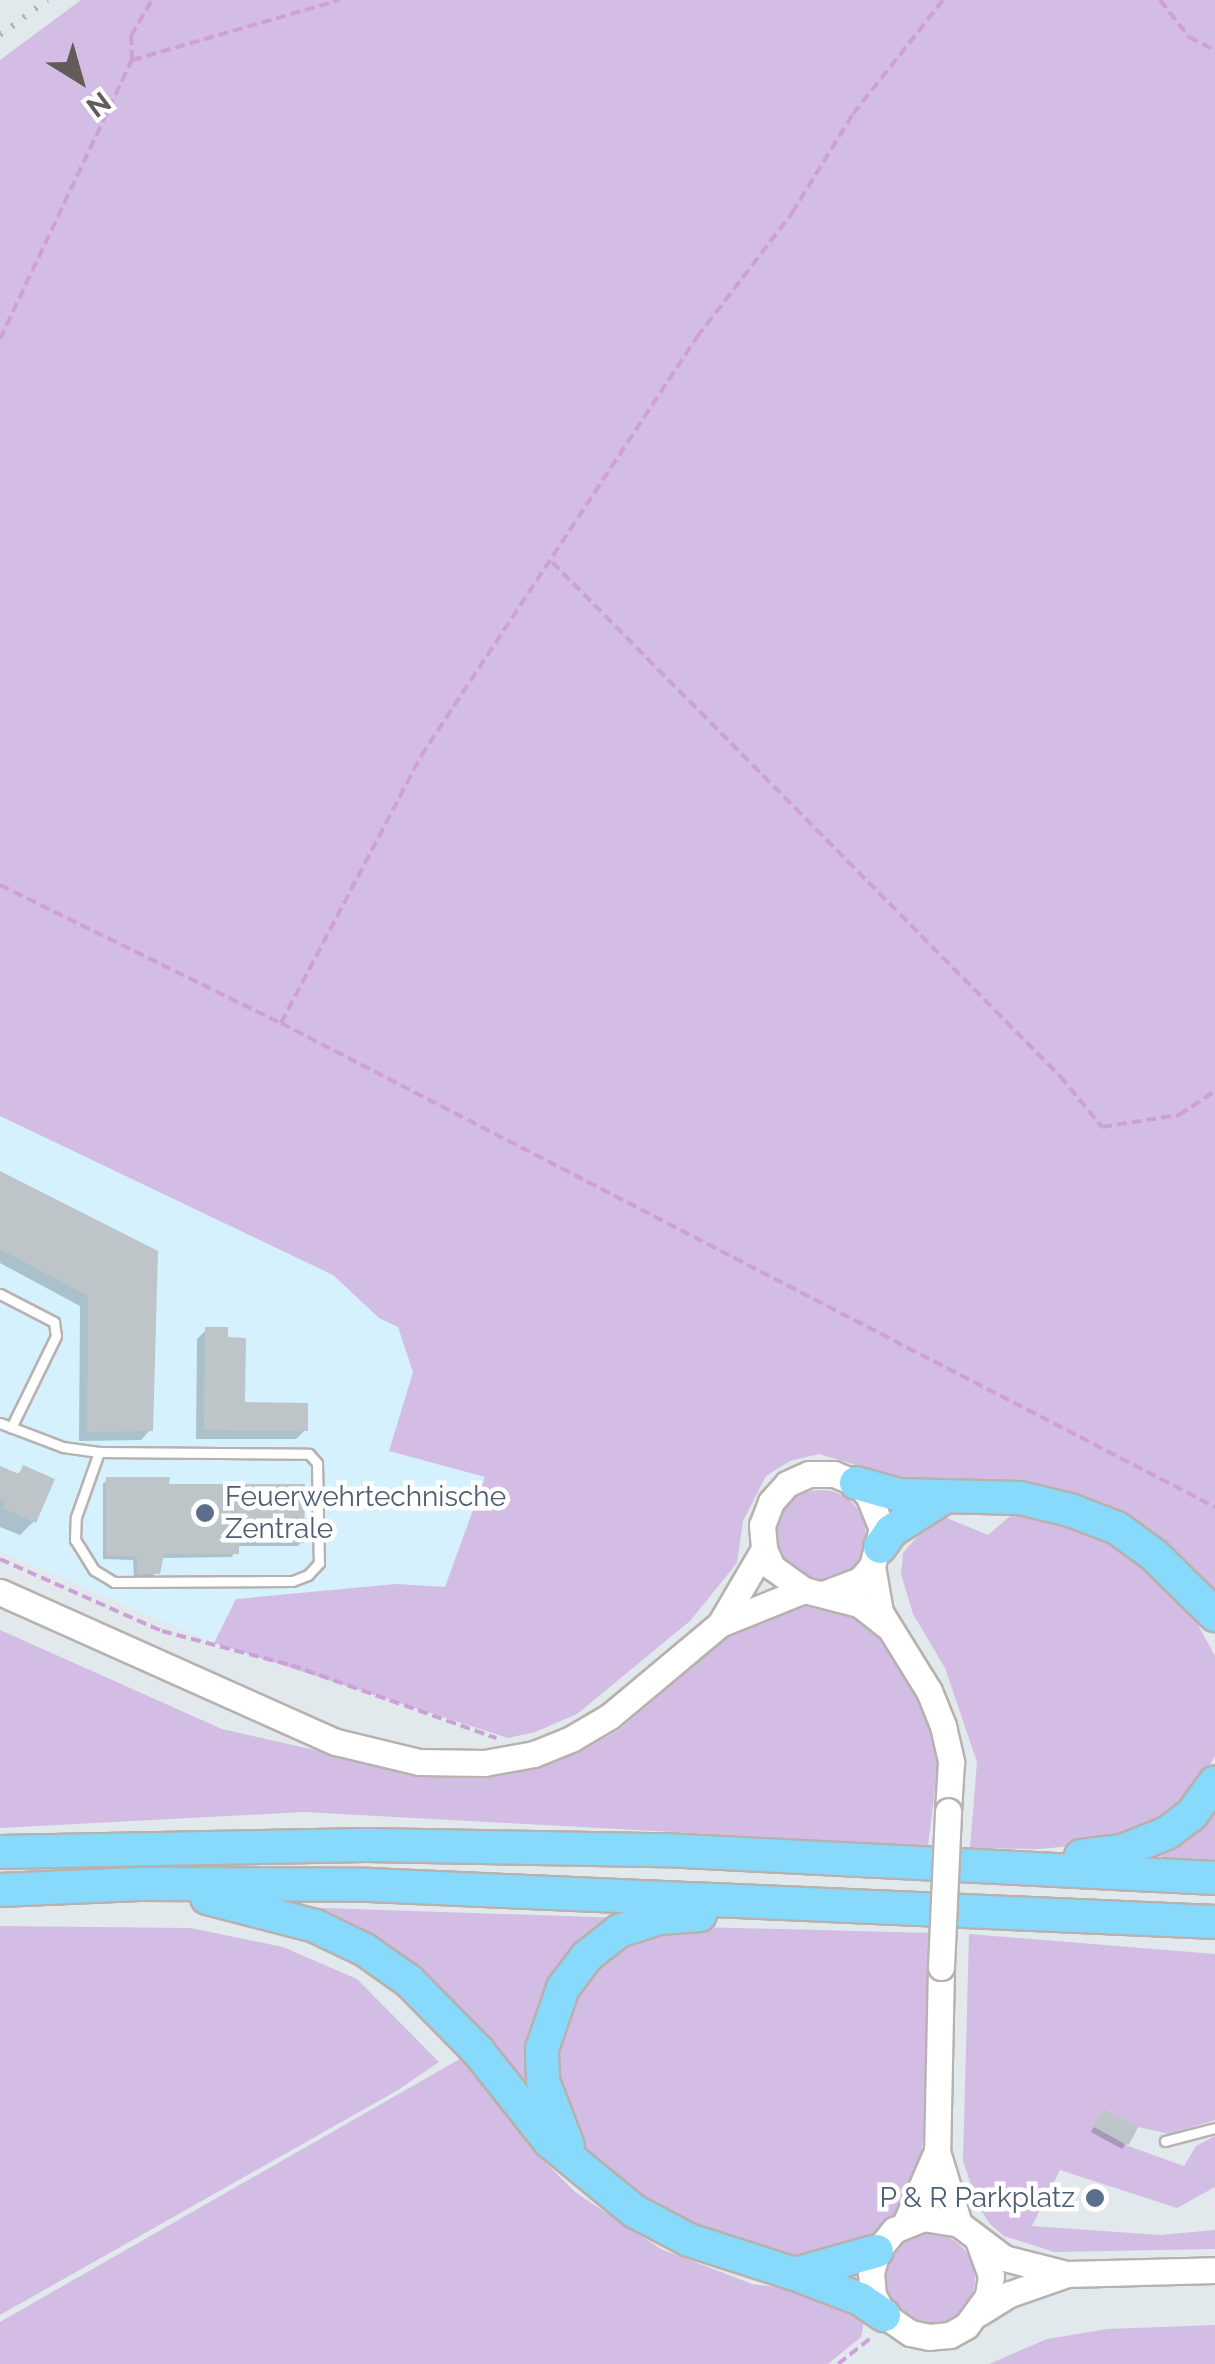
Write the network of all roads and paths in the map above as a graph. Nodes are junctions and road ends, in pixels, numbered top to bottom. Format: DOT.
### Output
graph roads {
  1 [pos="152,0"];
  2 [pos="340,0"];
  3 [pos="944,0"];
  4 [pos="1160,0"];
  5 [pos="1215,50"];
  6 [pos="132,60"];
  7 [pos="0,338"];
  8 [pos="550,560"];
  9 [pos="0,886"];
  10 [pos="281,1023"];
  11 [pos="1215,1091"];
  12 [pos="0,1294"];
  13 [pos="0,1424"];
  14 [pos="11,1428"];
  15 [pos="99,1452"];
  16 [pos="856,1483"];
  17 [pos="943,1498"];
  18 [pos="1215,1508"];
  19 [pos="764,1549"];
  20 [pos="876,1557"];
  21 [pos="0,1559"];
  22 [pos="0,1592"];
  23 [pos="815,1592"];
  24 [pos="1214,1616"];
  25 [pos="720,1624"];
  26 [pos="887,1626"];
  27 [pos="510,1741"];
  28 [pos="1215,1782"];
  29 [pos="0,1852"];
  30 [pos="970,1866"];
  31 [pos="1215,1878"];
  32 [pos="139,1884"];
  33 [pos="0,1890"];
  34 [pos="856,1904"];
  35 [pos="1215,1922"];
  36 [pos="1215,2128"];
  37 [pos="1165,2142"];
  38 [pos="937,2151"];
  39 [pos="585,2170"];
  40 [pos="906,2222"];
  41 [pos="969,2232"];
  42 [pos="877,2251"];
  43 [pos="1215,2270"];
  44 [pos="795,2274"];
  45 [pos="1067,2274"];
  46 [pos="979,2312"];
  47 [pos="888,2319"];
  48 [pos="838,2364"];
  1 -- 6 [label="path"];
  2 -- 6 [label="path"];
  3 -- 8 [label="path"];
  4 -- 5 [label="path"];
  6 -- 7 [label="path"];
  8 -- 10 [label="path"];
  8 -- 11 [label="path"];
  9 -- 10 [label="path"];
  10 -- 18 [label="path"];
  12 -- 14 [label="lane"];
  13 -- 14 [label="lane"];
  14 -- 15 [label="lane"];
  15 -- 15 [label="lane"];
  16 -- 17 [label="highway"];
  16 -- 19 [label="main road"];
  16 -- 20 [label="main road"];
  17 -- 20 [label="highway"];
  17 -- 24 [label="highway"];
  19 -- 23 [label="main road"];
  19 -- 25 [label="main road"];
  20 -- 23 [label="main road"];
  20 -- 26 [label="main road"];
  21 -- 27 [label="path"];
  22 -- 25 [label="main road"];
  23 -- 25 [label="main road"];
  23 -- 26 [label="main road"];
  26 -- 38 [label="main road, bridge"];
  28 -- 30 [label="highway"];
  29 -- 30 [label="highway"];
  30 -- 31 [label="highway"];
  32 -- 33 [label="highway"];
  32 -- 34 [label="highway"];
  32 -- 39 [label="highway"];
  34 -- 35 [label="highway"];
  34 -- 39 [label="highway"];
  36 -- 37 [label="lane"];
  38 -- 40 [label="main road"];
  38 -- 41 [label="main road"];
  39 -- 44 [label="highway"];
  40 -- 41 [label="main road"];
  40 -- 42 [label="main road"];
  41 -- 45 [label="main road"];
  41 -- 46 [label="main road"];
  42 -- 44 [label="highway"];
  42 -- 47 [label="main road"];
  43 -- 45 [label="main road"];
  44 -- 47 [label="highway"];
  45 -- 46 [label="main road"];
  46 -- 47 [label="main road"];
  47 -- 48 [label="path"];
}
